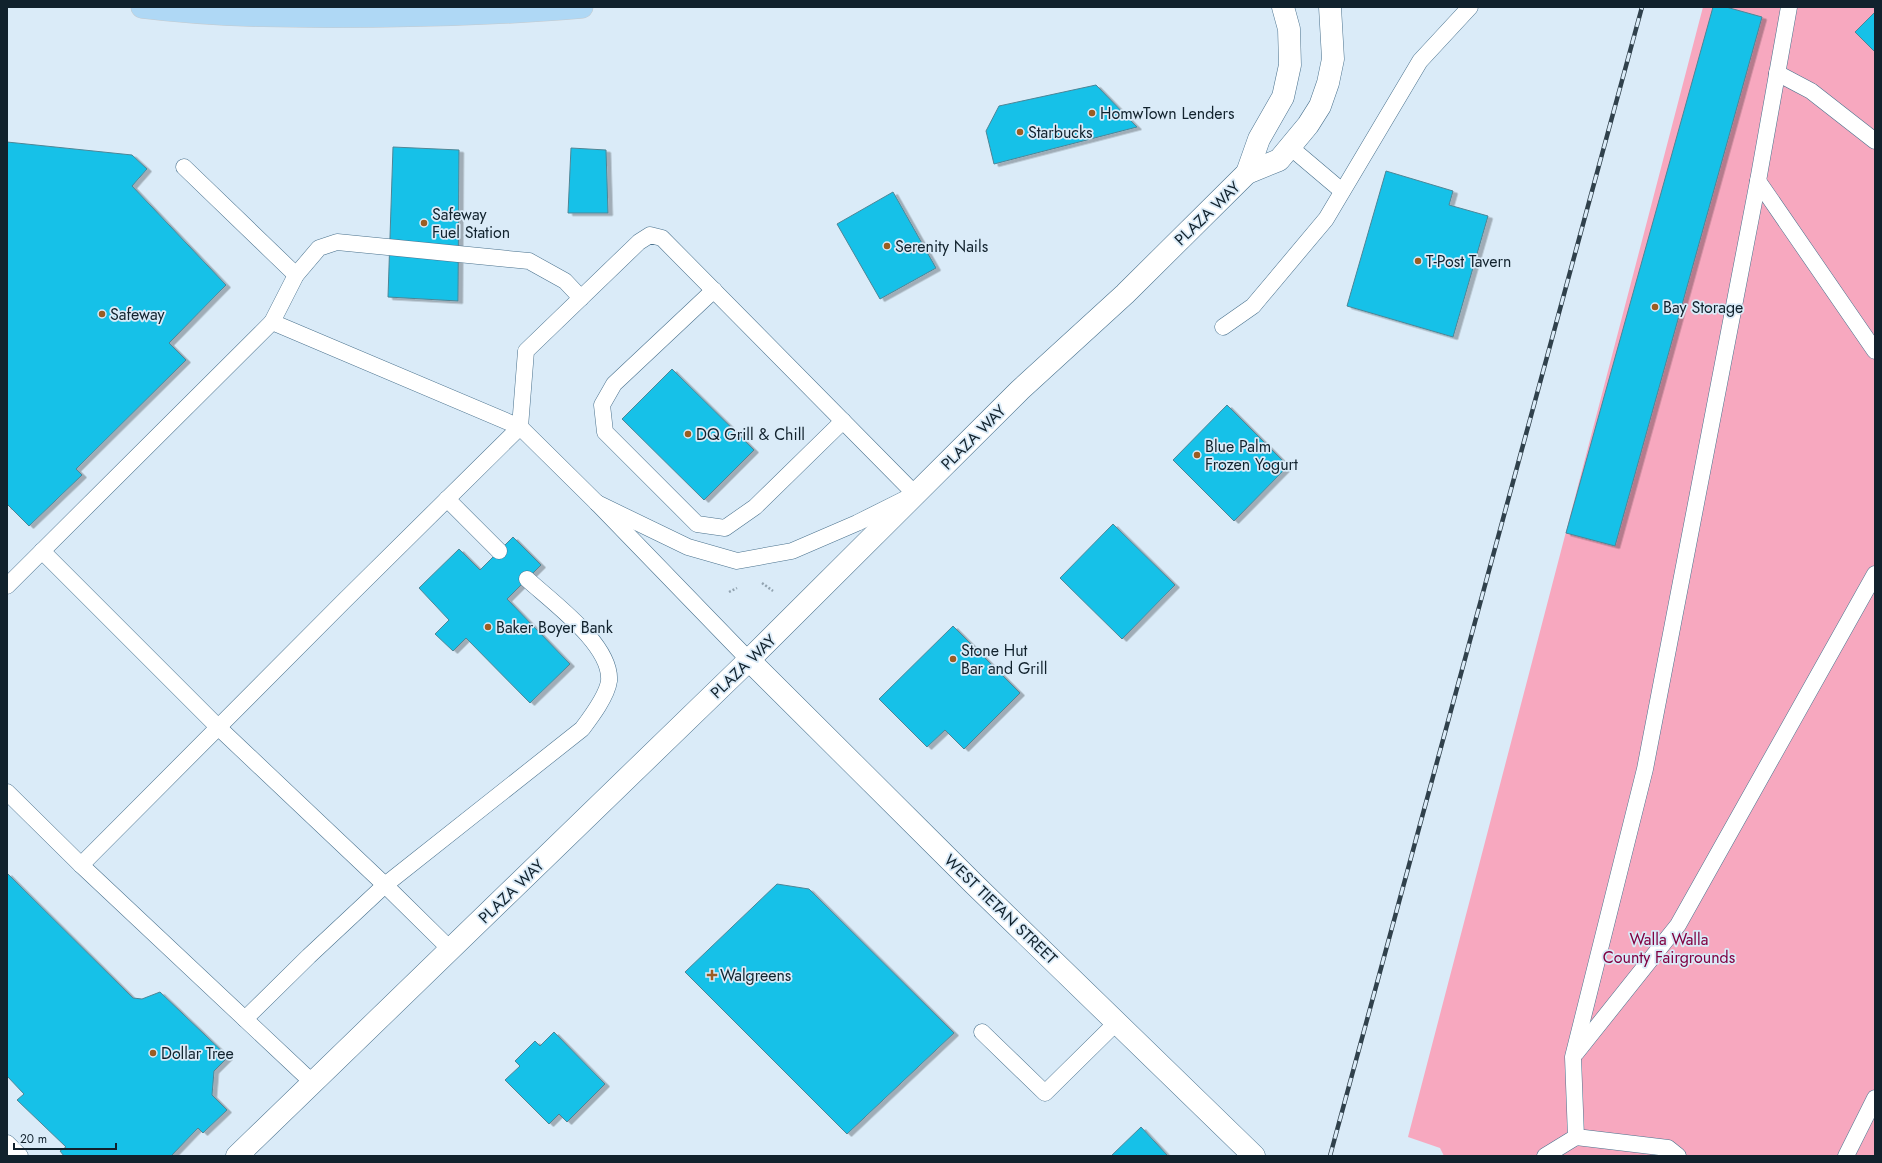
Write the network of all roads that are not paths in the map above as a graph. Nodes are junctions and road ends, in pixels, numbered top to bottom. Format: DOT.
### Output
graph roads {
  1 [pos="142,7"];
  2 [pos="582,7"];
  3 [pos="1283,7"];
  4 [pos="1330,7"];
  5 [pos="1470,7"];
  6 [pos="1789,7"];
  7 [pos="1777,73"];
  8 [pos="1875,141"];
  9 [pos="1290,147"];
  10 [pos="184,166"];
  11 [pos="1247,173"];
  12 [pos="1758,181"];
  13 [pos="1342,191"];
  14 [pos="296,275"];
  15 [pos="714,290"];
  16 [pos="581,298"];
  17 [pos="272,322"];
  18 [pos="1223,326"];
  19 [pos="1875,351"];
  20 [pos="843,421"];
  21 [pos="520,427"];
  22 [pos="915,494"];
  23 [pos="447,499"];
  24 [pos="597,503"];
  25 [pos="42,551"];
  26 [pos="499,551"];
  27 [pos="1875,574"];
  28 [pos="527,579"];
  29 [pos="7,586"];
  30 [pos="749,660"];
  31 [pos="218,727"];
  32 [pos="7,792"];
  33 [pos="81,866"];
  34 [pos="386,885"];
  35 [pos="450,950"];
  36 [pos="245,1019"];
  37 [pos="1117,1022"];
  38 [pos="982,1032"];
  39 [pos="1573,1058"];
  40 [pos="313,1083"];
  41 [pos="1875,1098"];
  42 [pos="1576,1138"];
  43 [pos="7,1143"];
  44 [pos="20,1156"];
  45 [pos="237,1156"];
  46 [pos="1254,1156"];
  47 [pos="1545,1156"];
  48 [pos="1678,1156"];
  49 [pos="1846,1156"];
  1 -- 2 [label="main road"];
  3 -- 11 [label="main road, PLAZA WAY"];
  4 -- 9 [label="main road, PLAZA WAY"];
  5 -- 13 [label="lane"];
  6 -- 7 [label="lane"];
  7 -- 8 [label="lane"];
  7 -- 12 [label="lane"];
  9 -- 11 [label="main road, PLAZA WAY"];
  9 -- 13 [label="lane"];
  10 -- 14 [label="lane"];
  11 -- 22 [label="main road, PLAZA WAY"];
  12 -- 19 [label="lane"];
  12 -- 39 [label="lane"];
  13 -- 18 [label="lane"];
  14 -- 16 [label="lane"];
  14 -- 17 [label="lane"];
  15 -- 16 [label="lane"];
  15 -- 20 [label="lane"];
  15 -- 20 [label="lane"];
  16 -- 21 [label="lane"];
  17 -- 21 [label="lane"];
  17 -- 25 [label="lane"];
  20 -- 22 [label="lane"];
  21 -- 23 [label="lane"];
  21 -- 24 [label="lane"];
  22 -- 24 [label="lane"];
  22 -- 30 [label="main road, PLAZA WAY"];
  23 -- 26 [label="lane"];
  23 -- 31 [label="lane"];
  24 -- 30 [label="lane"];
  25 -- 29 [label="lane"];
  25 -- 31 [label="lane"];
  27 -- 39 [label="lane"];
  28 -- 34 [label="lane"];
  30 -- 35 [label="main road, PLAZA WAY"];
  30 -- 37 [label="main road, WEST TIETAN STREET"];
  31 -- 33 [label="lane"];
  31 -- 34 [label="lane"];
  32 -- 33 [label="lane"];
  33 -- 36 [label="lane"];
  34 -- 35 [label="lane"];
  34 -- 36 [label="lane"];
  35 -- 40 [label="main road, PLAZA WAY"];
  36 -- 40 [label="lane"];
  37 -- 38 [label="lane"];
  37 -- 46 [label="main road, WEST TIETAN STREET"];
  39 -- 42 [label="lane"];
  40 -- 45 [label="main road, PLAZA WAY"];
  41 -- 49 [label="lane"];
  42 -- 47 [label="lane"];
  42 -- 48 [label="lane"];
  43 -- 44 [label="lane"];
}
